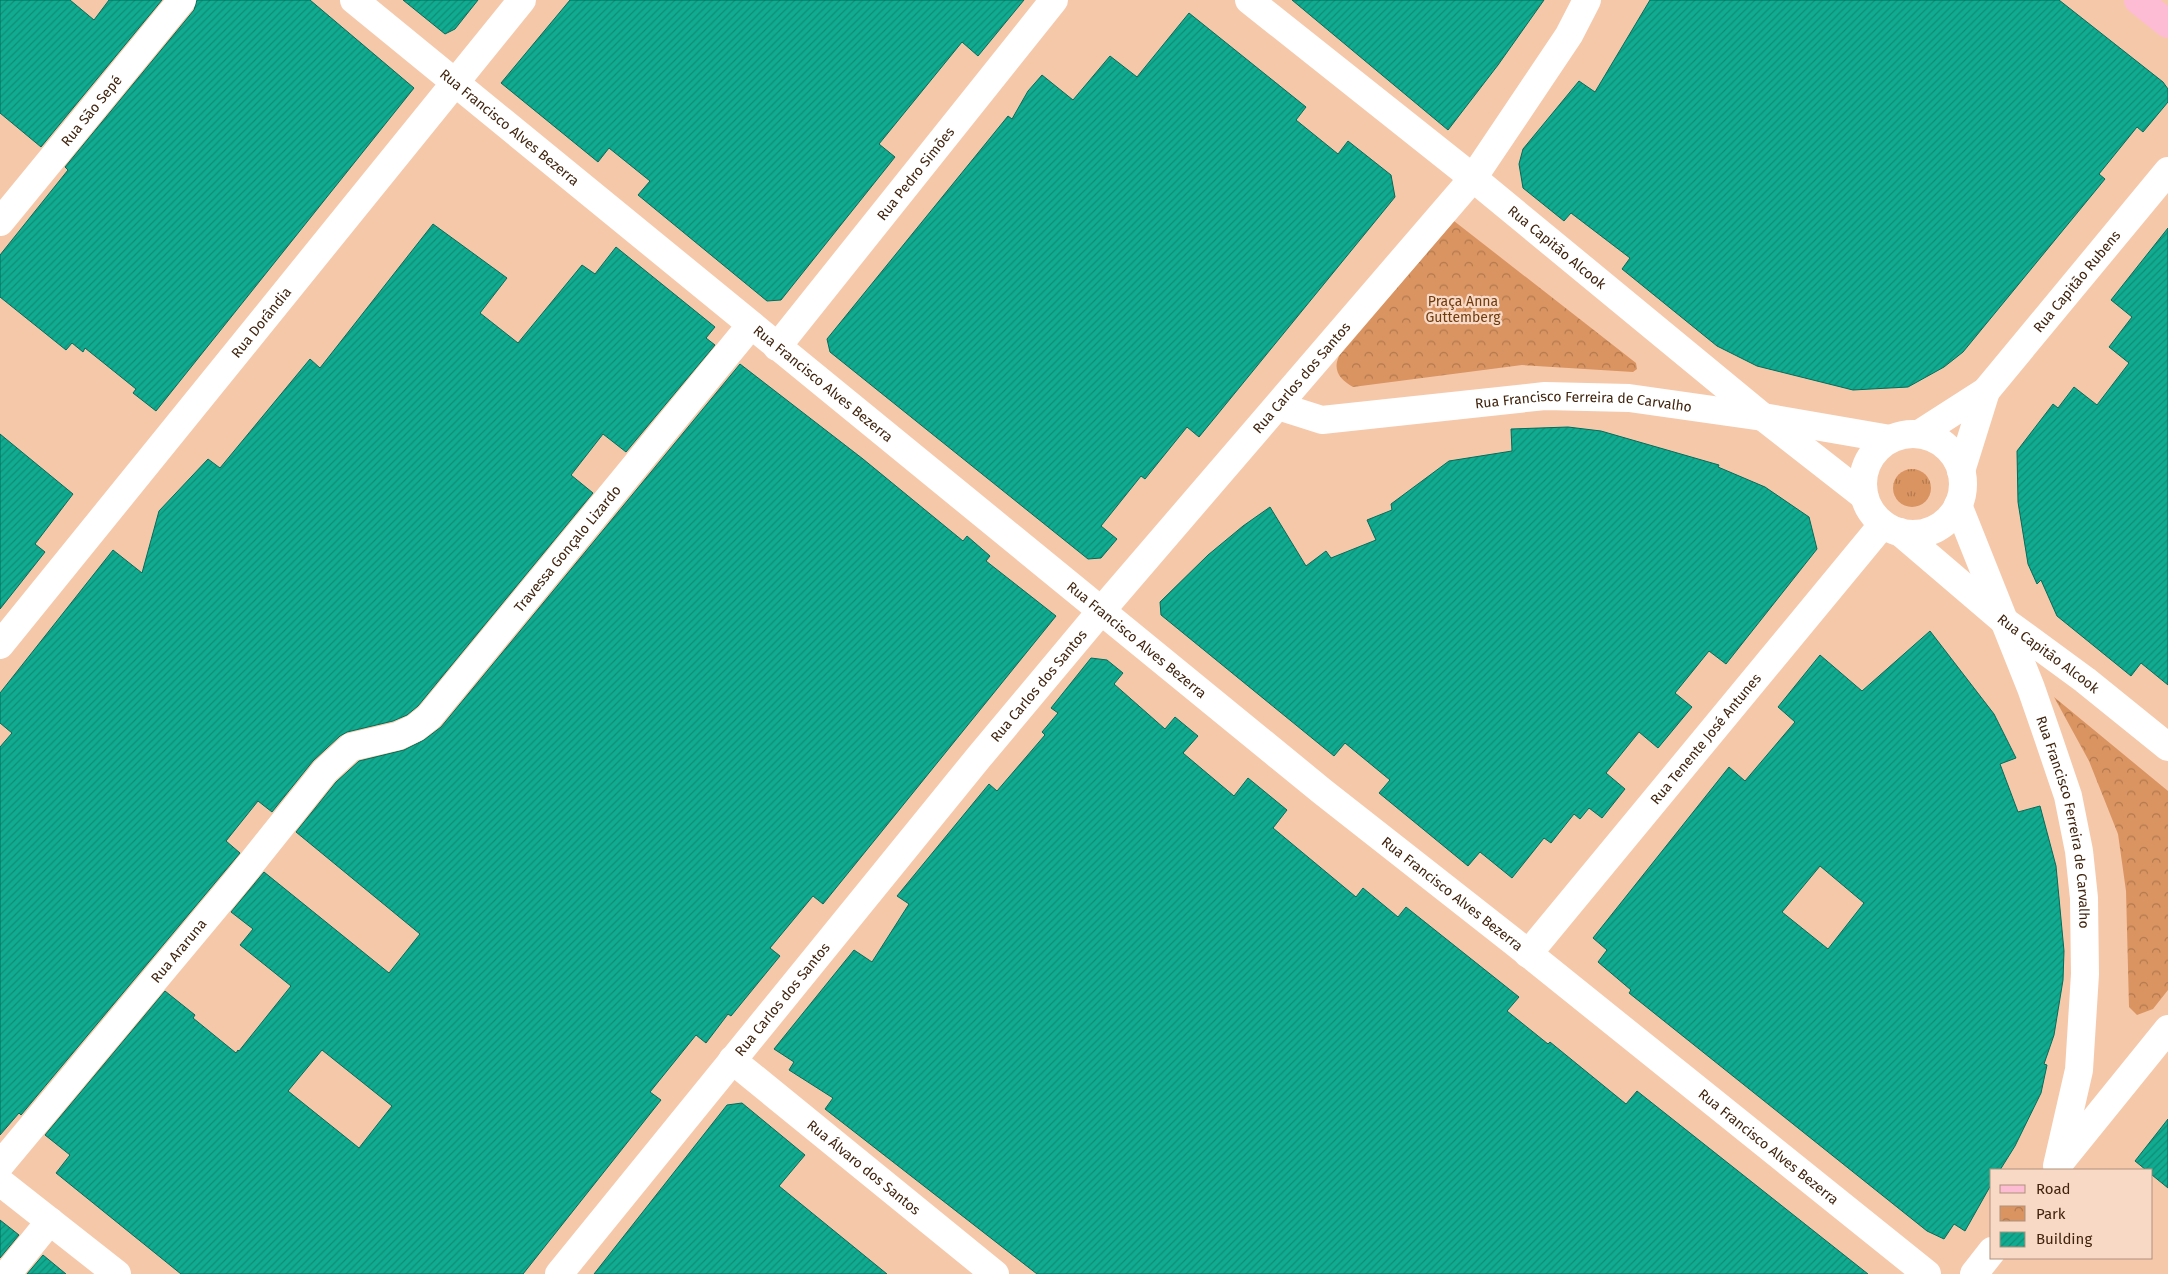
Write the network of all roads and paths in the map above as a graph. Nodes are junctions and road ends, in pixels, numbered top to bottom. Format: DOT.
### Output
graph roads {
  1 [pos="182,0"];
  2 [pos="354,0"];
  3 [pos="522,0"];
  4 [pos="1054,0"];
  5 [pos="1249,0"];
  6 [pos="1587,0"];
  7 [pos="2138,0"];
  8 [pos="2168,24"];
  9 [pos="455,83"];
  10 [pos="2168,171"];
  11 [pos="1473,178"];
  12 [pos="0,222"];
  13 [pos="751,325"];
  14 [pos="777,347"];
  15 [pos="1986,391"];
  16 [pos="1278,406"];
  17 [pos="1763,417"];
  18 [pos="1919,434"];
  19 [pos="1890,439"];
  20 [pos="1961,471"];
  21 [pos="1864,496"];
  22 [pos="1958,505"];
  23 [pos="1892,528"];
  24 [pos="1101,611"];
  25 [pos="2004,620"];
  26 [pos="0,645"];
  27 [pos="363,744"];
  28 [pos="2168,747"];
  29 [pos="1528,954"];
  30 [pos="2168,1029"];
  31 [pos="732,1060"];
  32 [pos="0,1165"];
  33 [pos="2056,1168"];
  34 [pos="0,1182"];
  35 [pos="50,1221"];
  36 [pos="1990,1254"];
  37 [pos="7,1274"];
  38 [pos="117,1274"];
  39 [pos="559,1274"];
  40 [pos="995,1274"];
  41 [pos="1927,1274"];
  42 [pos="1974,1274"];
  1 -- 12 [label="street, Rua São Sepé"];
  2 -- 9 [label="street, Rua Francisco Alves Bezerra"];
  3 -- 9 [label="street, Rua Dorândia"];
  4 -- 14 [label="street, Rua Pedro Simões"];
  5 -- 11 [label="street, Rua Capitão Alcook"];
  6 -- 11 [label="street, Rua Carlos dos Santos"];
  7 -- 8 [label="main road"];
  9 -- 13 [label="street, Rua Francisco Alves Bezerra"];
  9 -- 26 [label="street, Rua Dorândia"];
  10 -- 15 [label="street, Rua Capitão Rubens"];
  11 -- 16 [label="street, Rua Carlos dos Santos"];
  11 -- 17 [label="street, Rua Capitão Alcook"];
  13 -- 14 [label="street, Rua Francisco Alves Bezerra"];
  13 -- 27 [label="street, Travessa Gonçalo Lizardo"];
  14 -- 24 [label="street, Rua Francisco Alves Bezerra"];
  15 -- 18 [label="street, Rua Capitão Rubens"];
  15 -- 20 [label="street, Rua Capitão Rubens"];
  16 -- 17 [label="street, Rua Francisco Ferreira de Carvalho"];
  16 -- 24 [label="street, Rua Carlos dos Santos"];
  17 -- 19 [label="street, Rua Capitão Alcook"];
  17 -- 21 [label="street, Rua Francisco Ferreira de Carvalho"];
  18 -- 19 [label="street"];
  18 -- 20 [label="street"];
  19 -- 21 [label="street"];
  20 -- 22 [label="street"];
  21 -- 23 [label="street"];
  22 -- 23 [label="street"];
  22 -- 25 [label="street, Rua Capitão Alcook"];
  23 -- 25 [label="street, Rua Francisco Ferreira de Carvalho"];
  23 -- 29 [label="street, Rua Tenente José Antunes"];
  24 -- 29 [label="street, Rua Francisco Alves Bezerra"];
  24 -- 31 [label="street, Rua Carlos dos Santos"];
  25 -- 28 [label="street, Rua Capitão Alcook"];
  25 -- 33 [label="street, Rua Francisco Ferreira de Carvalho"];
  27 -- 32 [label="street, Rua Araruna"];
  29 -- 41 [label="street, Rua Francisco Alves Bezerra"];
  30 -- 33 [label="street"];
  31 -- 39 [label="street, Rua Carlos dos Santos"];
  31 -- 40 [label="street, Rua Álvaro dos Santos"];
  34 -- 35 [label="street"];
  35 -- 37 [label="street"];
  35 -- 38 [label="street"];
  36 -- 42 [label="street"];
}
